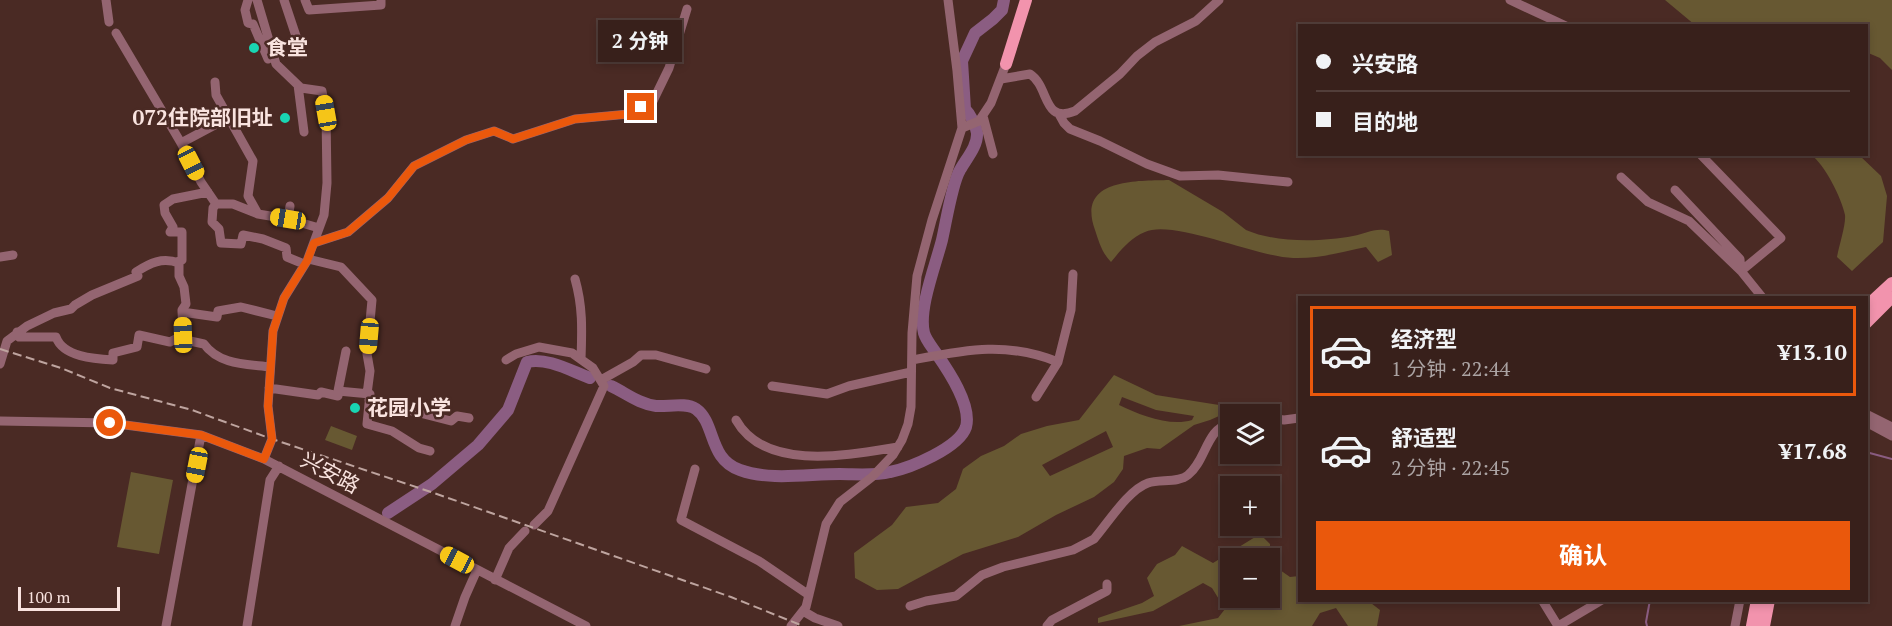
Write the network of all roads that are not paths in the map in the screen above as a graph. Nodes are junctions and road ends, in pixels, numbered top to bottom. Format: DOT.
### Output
graph roads {
  1 [pos="106,0"];
  2 [pos="248,0"];
  3 [pos="257,0"];
  4 [pos="284,0"];
  5 [pos="305,0"];
  6 [pos="381,0"];
  7 [pos="948,0"];
  8 [pos="1018,0"];
  9 [pos="1026,0"];
  10 [pos="1219,0"];
  11 [pos="1510,0"];
  12 [pos="687,9"];
  13 [pos="109,22"];
  14 [pos="1562,24"];
  15 [pos="116,33"];
  16 [pos="302,54"];
  17 [pos="268,58"];
  18 [pos="1006,64"];
  19 [pos="1000,79"];
  20 [pos="215,82"];
  21 [pos="298,85"];
  22 [pos="253,113"];
  23 [pos="1059,114"];
  24 [pos="228,117"];
  25 [pos="974,123"];
  26 [pos="304,132"];
  27 [pos="181,144"];
  28 [pos="993,154"];
  29 [pos="1702,156"];
  30 [pos="1621,177"];
  31 [pos="1288,183"];
  32 [pos="1675,190"];
  33 [pos="208,192"];
  34 [pos="216,204"];
  35 [pos="290,206"];
  36 [pos="258,214"];
  37 [pos="288,219"];
  38 [pos="319,228"];
  39 [pos="314,243"];
  40 [pos="13,255"];
  41 [pos="0,257"];
  42 [pos="177,262"];
  43 [pos="306,262"];
  44 [pos="1742,271"];
  45 [pos="1073,274"];
  46 [pos="575,279"];
  47 [pos="1892,283"];
  48 [pos="1761,296"];
  49 [pos="1892,297"];
  50 [pos="1868,305"];
  51 [pos="182,312"];
  52 [pos="278,316"];
  53 [pos="1868,321"];
  54 [pos="17,332"];
  55 [pos="183,335"];
  56 [pos="346,351"];
  57 [pos="581,359"];
  58 [pos="506,360"];
  59 [pos="912,360"];
  60 [pos="1058,362"];
  61 [pos="0,364"];
  62 [pos="270,367"];
  63 [pos="706,369"];
  64 [pos="911,372"];
  65 [pos="601,380"];
  66 [pos="772,386"];
  67 [pos="269,388"];
  68 [pos="338,391"];
  69 [pos="368,397"];
  70 [pos="1036,397"];
  71 [pos="1868,415"];
  72 [pos="469,418"];
  73 [pos="1298,418"];
  74 [pos="1280,419"];
  75 [pos="736,420"];
  76 [pos="0,421"];
  77 [pos="1868,423"];
  78 [pos="1220,426"];
  79 [pos="1892,427"];
  80 [pos="201,435"];
  81 [pos="1892,436"];
  82 [pos="898,447"];
  83 [pos="430,451"];
  84 [pos="264,459"];
  85 [pos="279,466"];
  86 [pos="695,469"];
  87 [pos="534,525"];
  88 [pos="525,531"];
  89 [pos="477,570"];
  90 [pos="495,580"];
  91 [pos="1107,584"];
  92 [pos="809,596"];
  93 [pos="1543,602"];
  94 [pos="1599,602"];
  95 [pos="1740,602"];
  96 [pos="1757,602"];
  97 [pos="1769,602"];
  98 [pos="910,606"];
  99 [pos="803,611"];
  100 [pos="165,626"];
  101 [pos="247,626"];
  102 [pos="455,626"];
  103 [pos="586,626"];
  104 [pos="791,626"];
  105 [pos="838,626"];
  106 [pos="1047,626"];
  107 [pos="1735,626"];
  108 [pos="1752,626"];
  109 [pos="1764,626"];
  1 -- 13 [label="street"];
  2 -- 17 [label="street"];
  3 -- 21 [label="street"];
  4 -- 16 [label="street"];
  5 -- 6 [label="street"];
  7 -- 25 [label="street"];
  8 -- 18 [label="main road"];
  9 -- 18 [label="main road"];
  10 -- 23 [label="street"];
  11 -- 14 [label="street"];
  12 -- 39 [label="street"];
  15 -- 27 [label="street"];
  18 -- 19 [label="street"];
  19 -- 23 [label="street"];
  19 -- 25 [label="street"];
  20 -- 24 [label="street"];
  21 -- 26 [label="street"];
  21 -- 38 [label="street"];
  22 -- 24 [label="street"];
  23 -- 31 [label="street"];
  24 -- 27 [label="street"];
  24 -- 36 [label="street"];
  25 -- 28 [label="street"];
  25 -- 59 [label="street"];
  27 -- 33 [label="street"];
  29 -- 44 [label="street"];
  30 -- 44 [label="street"];
  32 -- 44 [label="street"];
  33 -- 34 [label="street"];
  33 -- 42 [label="street"];
  34 -- 36 [label="street"];
  34 -- 43 [label="street"];
  35 -- 37 [label="street"];
  36 -- 37 [label="street"];
  37 -- 38 [label="street"];
  38 -- 39 [label="street"];
  39 -- 43 [label="street"];
  40 -- 41 [label="street"];
  42 -- 51 [label="street"];
  42 -- 54 [label="street"];
  43 -- 52 [label="street"];
  43 -- 69 [label="street"];
  44 -- 48 [label="street"];
  45 -- 60 [label="street"];
  46 -- 57 [label="street"];
  47 -- 50 [label="main road"];
  49 -- 53 [label="main road"];
  51 -- 52 [label="street"];
  51 -- 55 [label="street"];
  52 -- 62 [label="street"];
  54 -- 55 [label="street"];
  54 -- 61 [label="street"];
  55 -- 62 [label="street"];
  56 -- 68 [label="street"];
  57 -- 58 [label="street"];
  57 -- 65 [label="street"];
  59 -- 60 [label="street"];
  59 -- 64 [label="street"];
  60 -- 70 [label="street"];
  62 -- 67 [label="street"];
  63 -- 65 [label="street"];
  64 -- 66 [label="street"];
  64 -- 82 [label="street"];
  65 -- 87 [label="street"];
  67 -- 68 [label="street"];
  67 -- 84 [label="street"];
  68 -- 69 [label="street"];
  69 -- 72 [label="street"];
  69 -- 83 [label="street"];
  71 -- 79 [label="street"];
  73 -- 74 [label="street"];
  75 -- 82 [label="street"];
  76 -- 80 [label="street, 兴安路"];
  77 -- 81 [label="street"];
  78 -- 98 [label="street"];
  80 -- 84 [label="street, 兴安路"];
  80 -- 100 [label="street"];
  82 -- 92 [label="street"];
  84 -- 85 [label="street, 兴安路"];
  85 -- 89 [label="street, 兴安路"];
  85 -- 101 [label="street"];
  86 -- 92 [label="street"];
  88 -- 90 [label="street"];
  89 -- 90 [label="street, 兴安路"];
  89 -- 102 [label="street"];
  90 -- 103 [label="street, 兴安路"];
  91 -- 106 [label="street"];
  92 -- 99 [label="street"];
  93 -- 94 [label="street"];
  95 -- 107 [label="street"];
  96 -- 108 [label="main road"];
  97 -- 109 [label="main road"];
  99 -- 104 [label="street"];
  99 -- 105 [label="street"];
}
